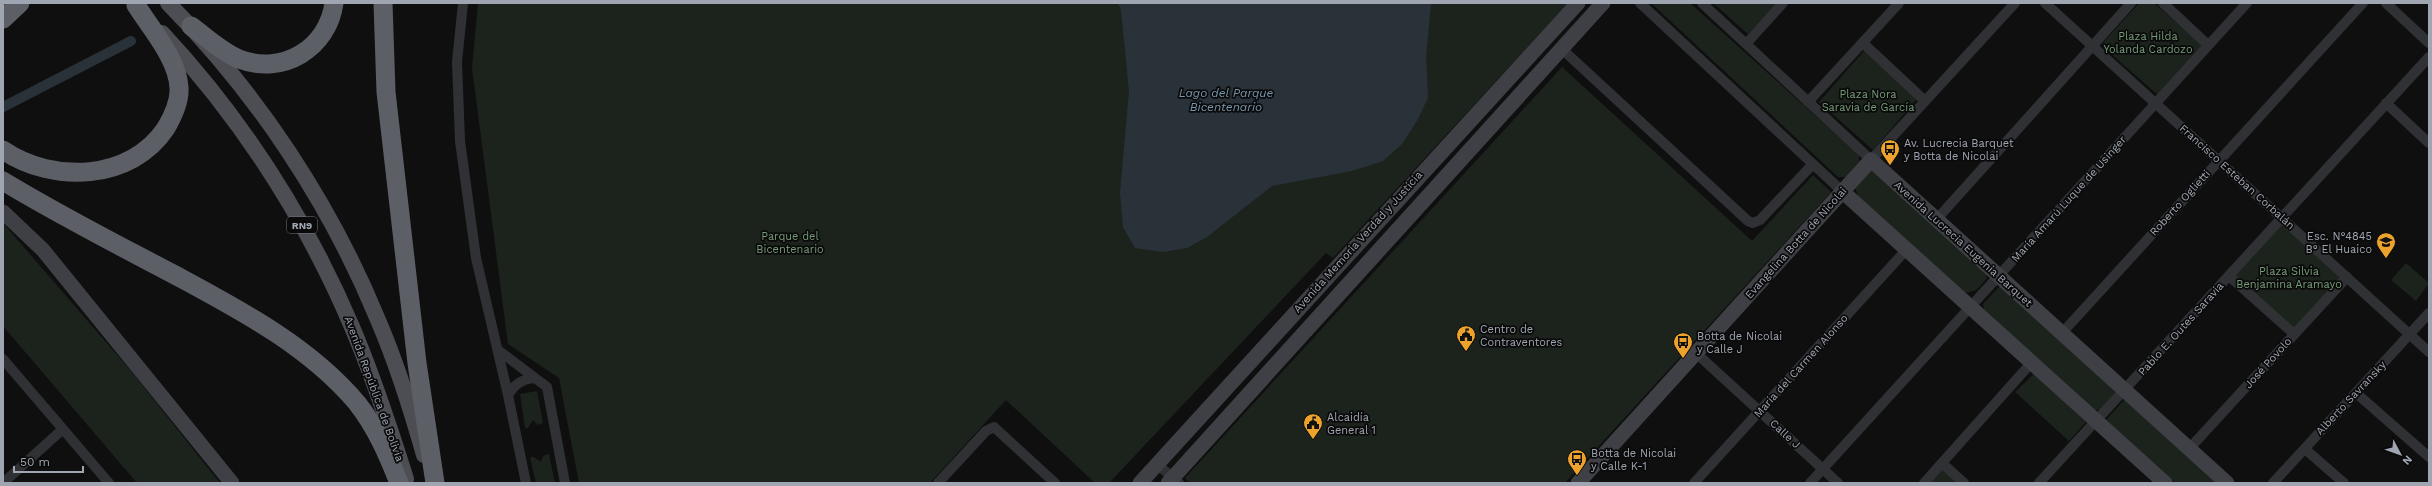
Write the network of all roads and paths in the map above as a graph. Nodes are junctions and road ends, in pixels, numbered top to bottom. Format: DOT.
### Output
graph roads {
  1 [pos="19,3"];
  2 [pos="168,3"];
  3 [pos="334,3"];
  4 [pos="383,3"];
  5 [pos="463,3"];
  6 [pos="1578,3"];
  7 [pos="1604,3"];
  8 [pos="1640,3"];
  9 [pos="1702,3"];
  10 [pos="1783,3"];
  11 [pos="1899,3"];
  12 [pos="2015,3"];
  13 [pos="2045,3"];
  14 [pos="2131,3"];
  15 [pos="2162,3"];
  16 [pos="2247,3"];
  17 [pos="2363,3"];
  18 [pos="2386,3"];
  19 [pos="135,4"];
  20 [pos="3,13"];
  21 [pos="3,19"];
  22 [pos="191,26"];
  23 [pos="1863,43"];
  24 [pos="2429,43"];
  25 [pos="1746,44"];
  26 [pos="2208,45"];
  27 [pos="2092,46"];
  28 [pos="1563,50"];
  29 [pos="2429,57"];
  30 [pos="1925,101"];
  31 [pos="1808,102"];
  32 [pos="2386,103"];
  33 [pos="2156,104"];
  34 [pos="2429,143"];
  35 [pos="3,150"];
  36 [pos="1871,160"];
  37 [pos="2219,160"];
  38 [pos="1812,165"];
  39 [pos="3,181"];
  40 [pos="1843,192"];
  41 [pos="3,212"];
  42 [pos="2282,218"];
  43 [pos="1936,220"];
  44 [pos="1907,249"];
  45 [pos="2229,276"];
  46 [pos="1999,277"];
  47 [pos="2346,277"];
  48 [pos="1972,307"];
  49 [pos="2429,313"];
  50 [pos="2062,334"];
  51 [pos="2294,334"];
  52 [pos="2410,334"];
  53 [pos="498,350"];
  54 [pos="2429,352"];
  55 [pos="1696,353"];
  56 [pos="3,359"];
  57 [pos="2032,362"];
  58 [pos="535,378"];
  59 [pos="2125,390"];
  60 [pos="2356,393"];
  61 [pos="508,395"];
  62 [pos="1760,411"];
  63 [pos="2097,421"];
  64 [pos="63,429"];
  65 [pos="2305,448"];
  66 [pos="2189,450"];
  67 [pos="2429,458"];
  68 [pos="1942,463"];
  69 [pos="1157,464"];
  70 [pos="1823,469"];
  71 [pos="1173,481"];
  72 [pos="2160,481"];
  73 [pos="4,482"];
  74 [pos="109,483"];
  75 [pos="232,483"];
  76 [pos="399,483"];
  77 [pos="407,483"];
  78 [pos="434,483"];
  79 [pos="526,483"];
  80 [pos="565,483"];
  81 [pos="938,483"];
  82 [pos="1055,483"];
  83 [pos="1140,483"];
  84 [pos="1578,483"];
  85 [pos="1694,483"];
  86 [pos="1810,483"];
  87 [pos="1838,483"];
  88 [pos="1924,483"];
  89 [pos="1964,483"];
  90 [pos="2039,483"];
  91 [pos="2227,483"];
  92 [pos="2273,483"];
  93 [pos="2344,483"];
  1 -- 20 [label="highway"];
  1 -- 21 [label="highway"];
  2 -- 22 [label="main road, RN9"];
  3 -- 22 [label="highway"];
  4 -- 78 [label="highway"];
  5 -- 53 [label="street"];
  6 -- 69 [label="street, Avenida Memoria Verdad y Justicia"];
  7 -- 28 [label="street, Avenida Memoria Verdad y Justicia"];
  8 -- 38 [label="street"];
  9 -- 25 [label="street, Avenida Lucrecia Eugenia Barquet"];
  10 -- 25 [label="street"];
  11 -- 23 [label="street"];
  12 -- 30 [label="street, Evangelina Botta de Nicolai"];
  13 -- 27 [label="street, Francisco Esteban Corbalán"];
  14 -- 27 [label="street"];
  15 -- 26 [label="street"];
  16 -- 26 [label="street, María Amarú Luque de Usinger"];
  17 -- 37 [label="street, Roberto Oglietti"];
  18 -- 24 [label="street"];
  19 -- 35 [label="highway"];
  19 -- 77 [label="main road, Avenida República de Bolivia / RN9"];
  22 -- 78 [label="main road, RN9"];
  23 -- 30 [label="street"];
  23 -- 31 [label="street"];
  25 -- 31 [label="street, Avenida Lucrecia Eugenia Barquet"];
  26 -- 33 [label="street, María Amarú Luque de Usinger"];
  27 -- 33 [label="street, Francisco Esteban Corbalán"];
  27 -- 43 [label="street"];
  28 -- 38 [label="street"];
  28 -- 71 [label="street, Avenida Memoria Verdad y Justicia"];
  29 -- 32 [label="street, Pablo E. Outes Saravia"];
  30 -- 36 [label="street, Evangelina Botta de Nicolai"];
  31 -- 36 [label="street, Avenida Lucrecia Eugenia Barquet"];
  32 -- 34 [label="street"];
  32 -- 42 [label="street, Pablo E. Outes Saravia"];
  33 -- 37 [label="street, Francisco Esteban Corbalán"];
  33 -- 46 [label="street, María Amarú Luque de Usinger"];
  36 -- 40 [label="street, Evangelina Botta de Nicolai"];
  36 -- 43 [label="street, Avenida Lucrecia Eugenia Barquet"];
  37 -- 42 [label="street, Francisco Esteban Corbalán"];
  37 -- 50 [label="street, Roberto Oglietti"];
  38 -- 40 [label="street"];
  39 -- 76 [label="highway"];
  40 -- 44 [label="street"];
  40 -- 55 [label="street, Evangelina Botta de Nicolai"];
  41 -- 75 [label="street"];
  42 -- 45 [label="street, Pablo E. Outes Saravia"];
  42 -- 47 [label="street, Francisco Esteban Corbalán"];
  43 -- 46 [label="street, Avenida Lucrecia Eugenia Barquet"];
  44 -- 48 [label="street"];
  44 -- 62 [label="street, María del Carmen Alonso"];
  45 -- 51 [label="street"];
  45 -- 59 [label="street, Pablo E. Outes Saravia"];
  46 -- 48 [label="street, María Amarú Luque de Usinger"];
  46 -- 50 [label="street, Avenida Lucrecia Eugenia Barquet"];
  47 -- 51 [label="street, José Povolo"];
  47 -- 52 [label="street, Francisco Esteban Corbalán"];
  48 -- 57 [label="street"];
  48 -- 70 [label="street, María Amarú Luque de Usinger"];
  49 -- 52 [label="street, Alberto Savransky"];
  50 -- 59 [label="street, Avenida Lucrecia Eugenia Barquet"];
  51 -- 66 [label="street, José Povolo"];
  52 -- 54 [label="street, Francisco Esteban Corbalán"];
  52 -- 60 [label="street, Alberto Savransky"];
  53 -- 58 [label="street"];
  53 -- 61 [label="street"];
  55 -- 62 [label="street, Calle J"];
  55 -- 84 [label="street, Evangelina Botta de Nicolai"];
  56 -- 64 [label="street"];
  57 -- 63 [label="street"];
  57 -- 68 [label="street"];
  58 -- 61 [label="street"];
  58 -- 80 [label="street"];
  59 -- 63 [label="street, Pablo E. Outes Saravia"];
  59 -- 66 [label="street, Avenida Lucrecia Eugenia Barquet"];
  60 -- 65 [label="street, Alberto Savransky"];
  60 -- 67 [label="street"];
  61 -- 79 [label="street"];
  62 -- 70 [label="street, Calle J"];
  62 -- 85 [label="street, María del Carmen Alonso"];
  63 -- 72 [label="street"];
  63 -- 90 [label="street, Pablo E. Outes Saravia"];
  64 -- 73 [label="street"];
  64 -- 74 [label="street"];
  65 -- 92 [label="street, Alberto Savransky"];
  65 -- 93 [label="street"];
  66 -- 91 [label="street, Avenida Lucrecia Eugenia Barquet"];
  68 -- 88 [label="street"];
  68 -- 89 [label="street"];
  69 -- 71 [label="street"];
  69 -- 83 [label="street, Avenida Memoria Verdad y Justicia"];
  70 -- 86 [label="street, María Amarú Luque de Usinger"];
  70 -- 87 [label="street, Calle J"];
  81 -- 82 [label="street"];
}
